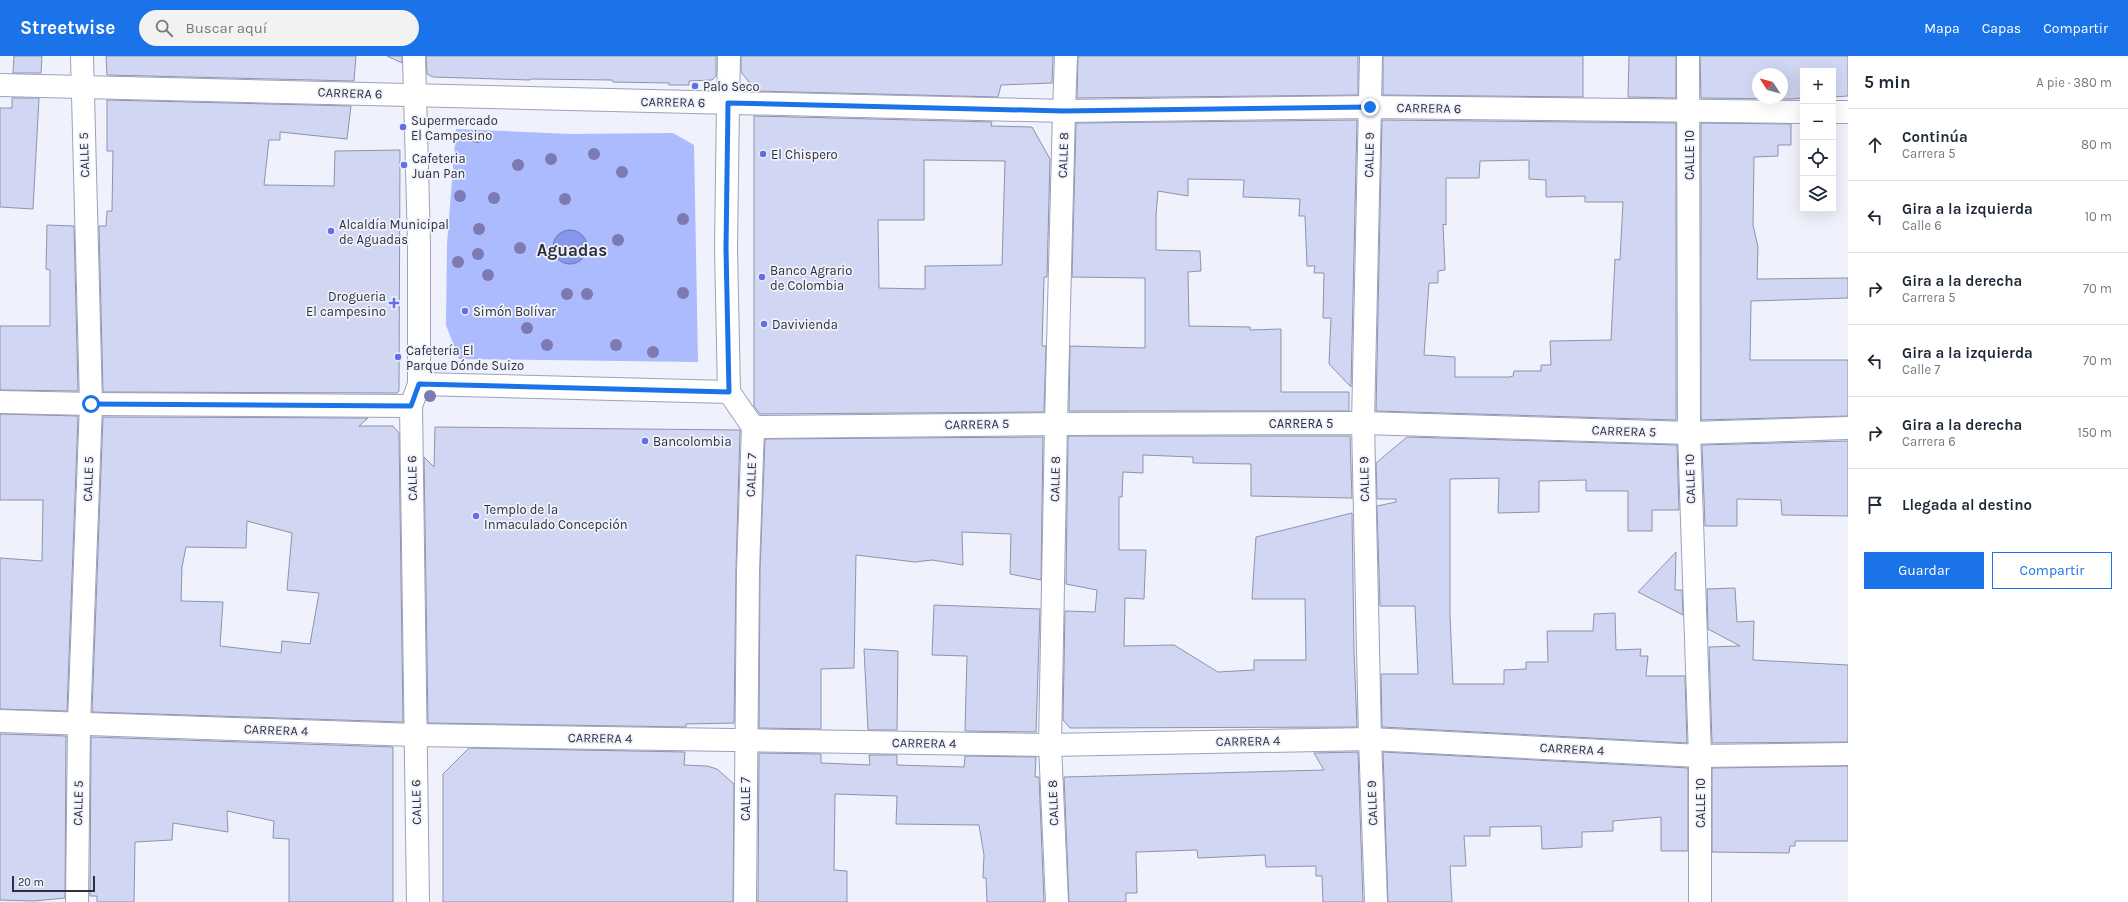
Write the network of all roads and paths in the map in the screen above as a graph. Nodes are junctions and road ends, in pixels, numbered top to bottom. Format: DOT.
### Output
graph roads {
  1 [pos="82,56"];
  2 [pos="414,56"];
  3 [pos="729,56"];
  4 [pos="1066,56"];
  5 [pos="1371,56"];
  6 [pos="1688,56"];
  7 [pos="0,85"];
  8 [pos="82,86"];
  9 [pos="414,95"];
  10 [pos="728,103"];
  11 [pos="1370,107"];
  12 [pos="1688,110"];
  13 [pos="1064,111"];
  14 [pos="1800,112"];
  15 [pos="1836,112"];
  16 [pos="1848,112"];
  17 [pos="419,384"];
  18 [pos="729,392"];
  19 [pos="0,402"];
  20 [pos="91,404"];
  21 [pos="411,406"];
  22 [pos="1363,423"];
  23 [pos="1056,424"];
  24 [pos="753,426"];
  25 [pos="1848,428"];
  26 [pos="1689,433"];
  27 [pos="0,721"];
  28 [pos="79,724"];
  29 [pos="415,735"];
  30 [pos="1370,739"];
  31 [pos="746,741"];
  32 [pos="1050,745"];
  33 [pos="1848,754"];
  34 [pos="1700,756"];
  35 [pos="77,902"];
  36 [pos="418,902"];
  37 [pos="745,902"];
  38 [pos="1057,902"];
  39 [pos="1376,902"];
  40 [pos="1700,902"];
  1 -- 8 [label="street, CALLE 5"];
  2 -- 9 [label="street, CALLE 6"];
  3 -- 10 [label="street"];
  4 -- 13 [label="street, CALLE 8"];
  5 -- 11 [label="street, CALLE 9"];
  6 -- 12 [label="street, CALLE 10"];
  7 -- 8 [label="street, CARRERA 6"];
  8 -- 9 [label="street, CARRERA 6"];
  8 -- 20 [label="street, CALLE 5"];
  9 -- 10 [label="street, CARRERA 6"];
  9 -- 17 [label="street, CALLE 6"];
  10 -- 13 [label="street, CARRERA 6"];
  10 -- 18 [label="street"];
  11 -- 12 [label="street, CARRERA 6"];
  11 -- 13 [label="street, CARRERA 6"];
  11 -- 22 [label="street, CALLE 9"];
  12 -- 14 [label="street, CARRERA 6"];
  12 -- 26 [label="street, CALLE 10"];
  13 -- 23 [label="street, CALLE 8"];
  15 -- 16 [label="street"];
  17 -- 18 [label="street"];
  17 -- 21 [label="street, CALLE 6"];
  18 -- 24 [label="street"];
  19 -- 20 [label="street"];
  20 -- 21 [label="street"];
  20 -- 28 [label="street, CALLE 5"];
  21 -- 29 [label="street, CALLE 6"];
  22 -- 23 [label="street, CARRERA 5"];
  22 -- 26 [label="street, CARRERA 5"];
  22 -- 30 [label="street, CALLE 9"];
  23 -- 24 [label="street, CARRERA 5"];
  23 -- 32 [label="street, CALLE 8"];
  24 -- 31 [label="street, CALLE 7"];
  25 -- 26 [label="street, CARRERA 5"];
  26 -- 34 [label="street, CALLE 10"];
  27 -- 28 [label="street, CARRERA 4"];
  28 -- 29 [label="street, CARRERA 4"];
  28 -- 35 [label="street, CALLE 5"];
  29 -- 31 [label="street, CARRERA 4"];
  29 -- 36 [label="street, CALLE 6"];
  30 -- 32 [label="street, CARRERA 4"];
  30 -- 34 [label="street, CARRERA 4"];
  30 -- 39 [label="street, CALLE 9"];
  31 -- 32 [label="street, CARRERA 4"];
  31 -- 37 [label="street, CALLE 7"];
  32 -- 38 [label="street, CALLE 8"];
  33 -- 34 [label="street, CARRERA 4"];
  34 -- 40 [label="street, CALLE 10"];
}
